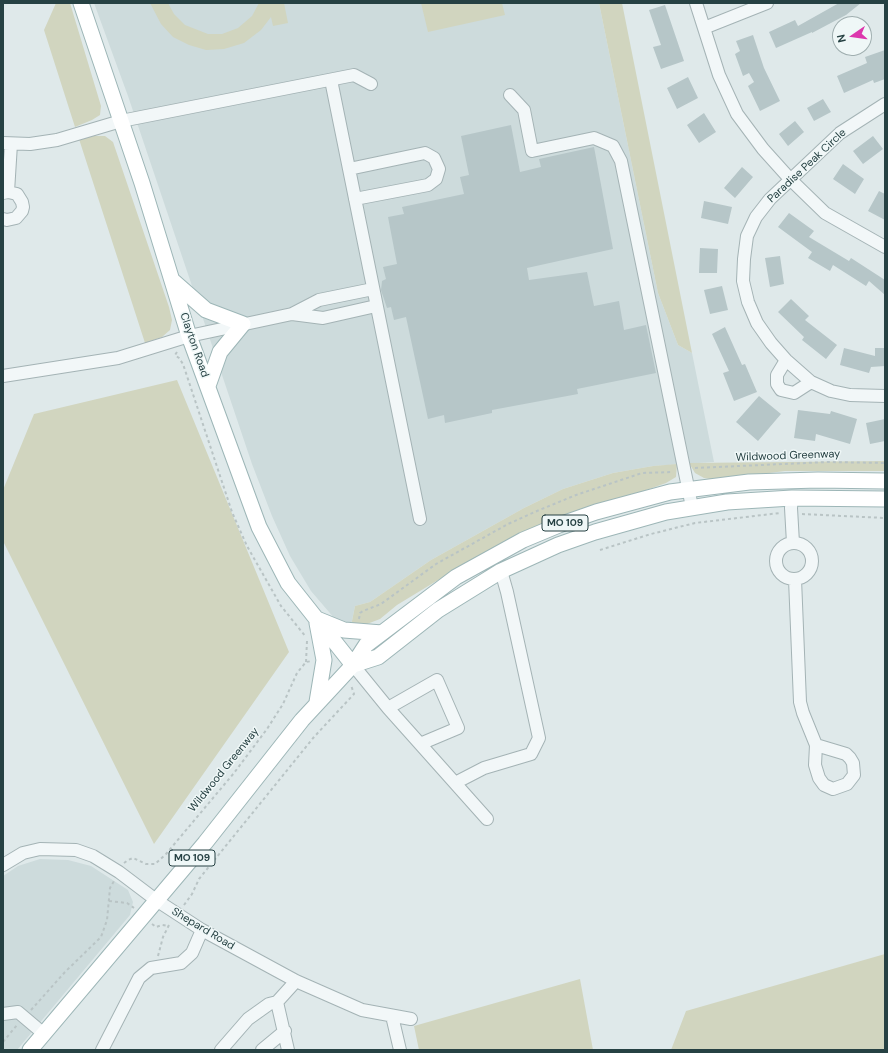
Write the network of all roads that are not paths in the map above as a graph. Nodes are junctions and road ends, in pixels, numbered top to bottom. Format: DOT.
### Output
graph roads {
  1 [pos="80,3"];
  2 [pos="696,3"];
  3 [pos="768,3"];
  4 [pos="704,28"];
  5 [pos="330,80"];
  6 [pos="371,84"];
  7 [pos="510,95"];
  8 [pos="885,104"];
  9 [pos="121,121"];
  10 [pos="7,144"];
  11 [pos="348,169"];
  12 [pos="790,179"];
  13 [pos="6,192"];
  14 [pos="355,199"];
  15 [pos="3,219"];
  16 [pos="885,247"];
  17 [pos="172,280"];
  18 [pos="373,288"];
  19 [pos="376,306"];
  20 [pos="292,314"];
  21 [pos="243,324"];
  22 [pos="189,336"];
  23 [pos="786,360"];
  24 [pos="3,376"];
  25 [pos="811,382"];
  26 [pos="208,386"];
  27 [pos="885,396"];
  28 [pos="818,480"];
  29 [pos="885,481"];
  30 [pos="689,489"];
  31 [pos="792,498"];
  32 [pos="885,499"];
  33 [pos="692,507"];
  34 [pos="420,519"];
  35 [pos="793,543"];
  36 [pos="500,571"];
  37 [pos="794,579"];
  38 [pos="316,618"];
  39 [pos="382,633"];
  40 [pos="353,665"];
  41 [pos="317,702"];
  42 [pos="388,708"];
  43 [pos="420,744"];
  44 [pos="816,745"];
  45 [pos="455,783"];
  46 [pos="487,819"];
  47 [pos="3,865"];
  48 [pos="156,900"];
  49 [pos="202,930"];
  50 [pos="296,981"];
  51 [pos="277,1002"];
  52 [pos="3,1014"];
  53 [pos="392,1016"];
  54 [pos="411,1018"];
  55 [pos="285,1031"];
  56 [pos="44,1034"];
  57 [pos="30,1050"];
  58 [pos="102,1050"];
  59 [pos="221,1050"];
  60 [pos="262,1050"];
  61 [pos="288,1050"];
  62 [pos="400,1050"];
  1 -- 9 [label="main road, Clayton Road"];
  2 -- 4 [label="street"];
  3 -- 4 [label="street"];
  4 -- 12 [label="street"];
  5 -- 6 [label="street"];
  5 -- 9 [label="street"];
  5 -- 11 [label="street"];
  7 -- 30 [label="street"];
  8 -- 12 [label="street, Paradise Peak Circle"];
  9 -- 10 [label="street"];
  9 -- 17 [label="main road, Clayton Road"];
  10 -- 13 [label="street"];
  11 -- 14 [label="street"];
  11 -- 14 [label="street"];
  12 -- 16 [label="street"];
  12 -- 23 [label="street, Paradise Peak Circle"];
  13 -- 15 [label="street"];
  14 -- 18 [label="street"];
  17 -- 21 [label="main road"];
  17 -- 22 [label="main road, Clayton Road"];
  18 -- 19 [label="street"];
  18 -- 20 [label="street"];
  19 -- 20 [label="street"];
  19 -- 34 [label="street"];
  20 -- 21 [label="street"];
  21 -- 22 [label="street"];
  21 -- 26 [label="main road"];
  22 -- 24 [label="street"];
  22 -- 26 [label="main road, Clayton Road"];
  23 -- 25 [label="street, Paradise Peak Circle"];
  23 -- 25 [label="street"];
  25 -- 27 [label="street, Paradise Peak Circle"];
  26 -- 38 [label="main road, Clayton Road"];
  28 -- 29 [label="main road, MO 109"];
  28 -- 30 [label="main road, MO 109"];
  28 -- 31 [label="main road"];
  30 -- 33 [label="street"];
  30 -- 39 [label="main road, MO 109"];
  31 -- 32 [label="main road, MO 109"];
  31 -- 33 [label="main road, MO 109"];
  31 -- 35 [label="street"];
  33 -- 36 [label="main road, MO 109"];
  35 -- 37 [label="street"];
  35 -- 37 [label="street"];
  36 -- 40 [label="main road, MO 109"];
  36 -- 45 [label="street"];
  37 -- 44 [label="street"];
  38 -- 39 [label="main road"];
  38 -- 40 [label="main road, Clayton Road"];
  38 -- 41 [label="main road"];
  39 -- 40 [label="main road, MO 109"];
  40 -- 41 [label="main road, MO 109"];
  40 -- 42 [label="street"];
  41 -- 48 [label="main road, MO 109"];
  42 -- 43 [label="street"];
  42 -- 43 [label="street"];
  43 -- 45 [label="street"];
  45 -- 46 [label="street"];
  47 -- 48 [label="street, Shepard Road"];
  48 -- 49 [label="street, Shepard Road"];
  48 -- 56 [label="main road, MO 109"];
  49 -- 50 [label="street, Shepard Road"];
  49 -- 58 [label="street"];
  50 -- 51 [label="street"];
  50 -- 53 [label="street, Shepard Road"];
  51 -- 55 [label="street"];
  51 -- 59 [label="street"];
  52 -- 56 [label="street"];
  53 -- 54 [label="street, Shepard Road"];
  53 -- 62 [label="street"];
  55 -- 60 [label="street"];
  55 -- 61 [label="street"];
  56 -- 57 [label="main road, MO 109"];
}
